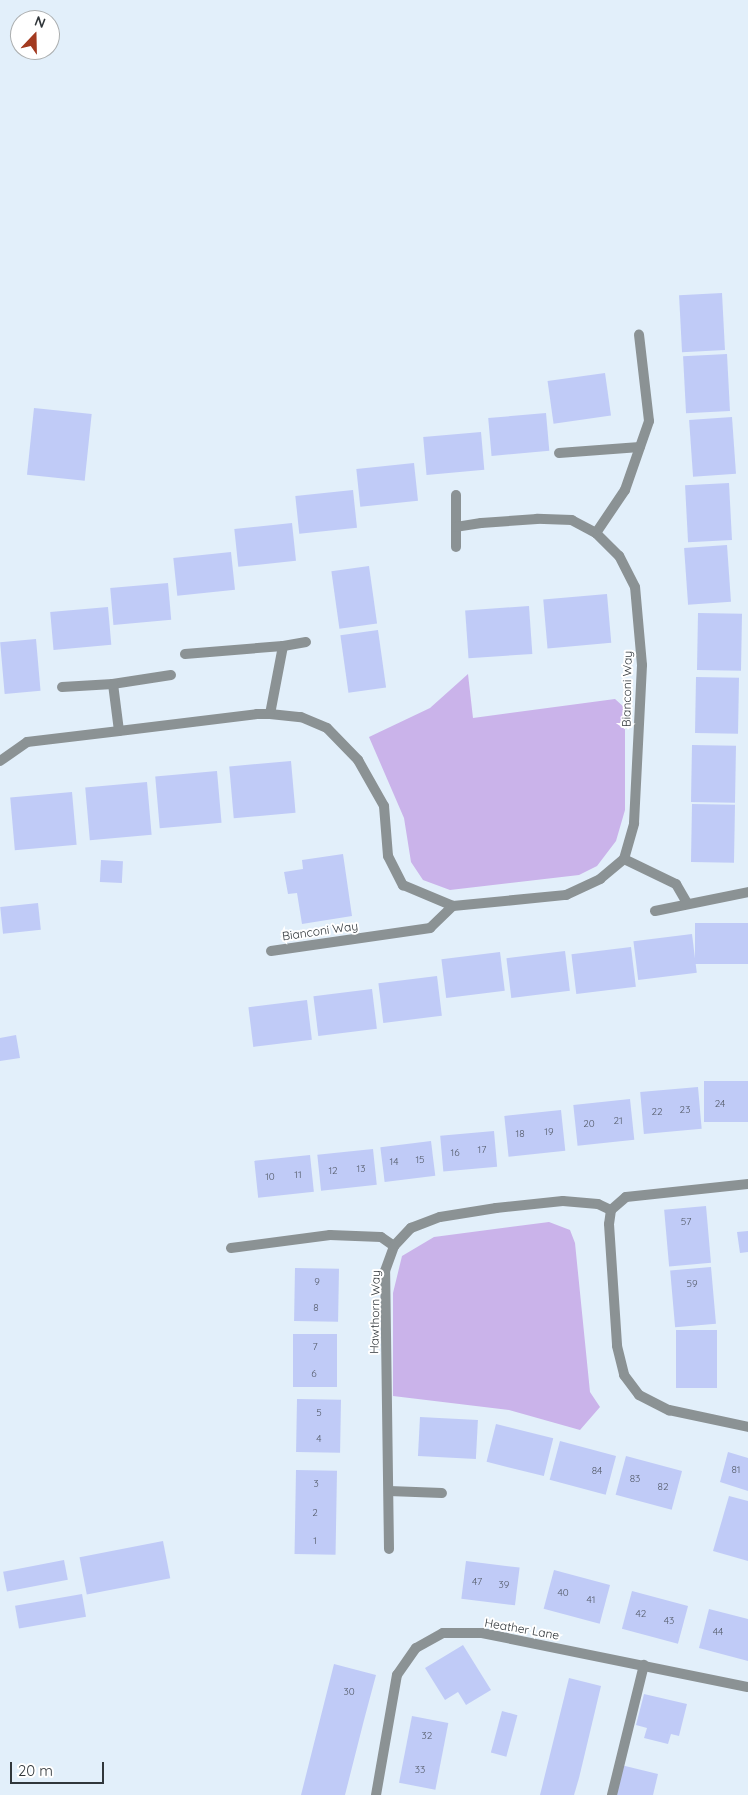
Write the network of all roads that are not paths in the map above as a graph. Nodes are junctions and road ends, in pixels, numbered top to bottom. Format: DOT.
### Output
graph roads {
  1 [pos="639,335"];
  2 [pos="640,447"];
  3 [pos="559,453"];
  4 [pos="456,495"];
  5 [pos="456,527"];
  6 [pos="596,533"];
  7 [pos="456,547"];
  8 [pos="306,642"];
  9 [pos="283,646"];
  10 [pos="185,654"];
  11 [pos="171,675"];
  12 [pos="113,684"];
  13 [pos="62,687"];
  14 [pos="270,714"];
  15 [pos="119,731"];
  16 [pos="0,761"];
  17 [pos="624,859"];
  18 [pos="748,892"];
  19 [pos="687,903"];
  20 [pos="453,906"];
  21 [pos="655,911"];
  22 [pos="271,951"];
  23 [pos="748,1184"];
  24 [pos="611,1210"];
  25 [pos="394,1246"];
  26 [pos="231,1248"];
  27 [pos="748,1427"];
  28 [pos="389,1491"];
  29 [pos="442,1493"];
  30 [pos="389,1549"];
  31 [pos="644,1665"];
  32 [pos="748,1687"];
  33 [pos="376,1795"];
  34 [pos="612,1795"];
  1 -- 2 [label="street"];
  2 -- 3 [label="street"];
  2 -- 6 [label="street"];
  4 -- 5 [label="street"];
  5 -- 6 [label="street, Bianconi Way"];
  5 -- 7 [label="street"];
  6 -- 17 [label="street, Bianconi Way"];
  8 -- 9 [label="street"];
  9 -- 10 [label="street"];
  9 -- 14 [label="street"];
  11 -- 12 [label="street"];
  12 -- 13 [label="street"];
  12 -- 15 [label="street"];
  14 -- 15 [label="street"];
  14 -- 20 [label="street"];
  15 -- 16 [label="street"];
  17 -- 19 [label="street"];
  17 -- 20 [label="street"];
  18 -- 19 [label="street"];
  19 -- 21 [label="street"];
  20 -- 22 [label="street, Bianconi Way"];
  23 -- 24 [label="street"];
  24 -- 25 [label="street, Hawthorn Way"];
  24 -- 27 [label="street"];
  25 -- 26 [label="street"];
  25 -- 28 [label="street, Hawthorn Way"];
  28 -- 29 [label="street"];
  28 -- 30 [label="street, Hawthorn Way"];
  31 -- 32 [label="street, Heather Lane"];
  31 -- 33 [label="street, Heather Lane"];
  31 -- 34 [label="street"];
}
